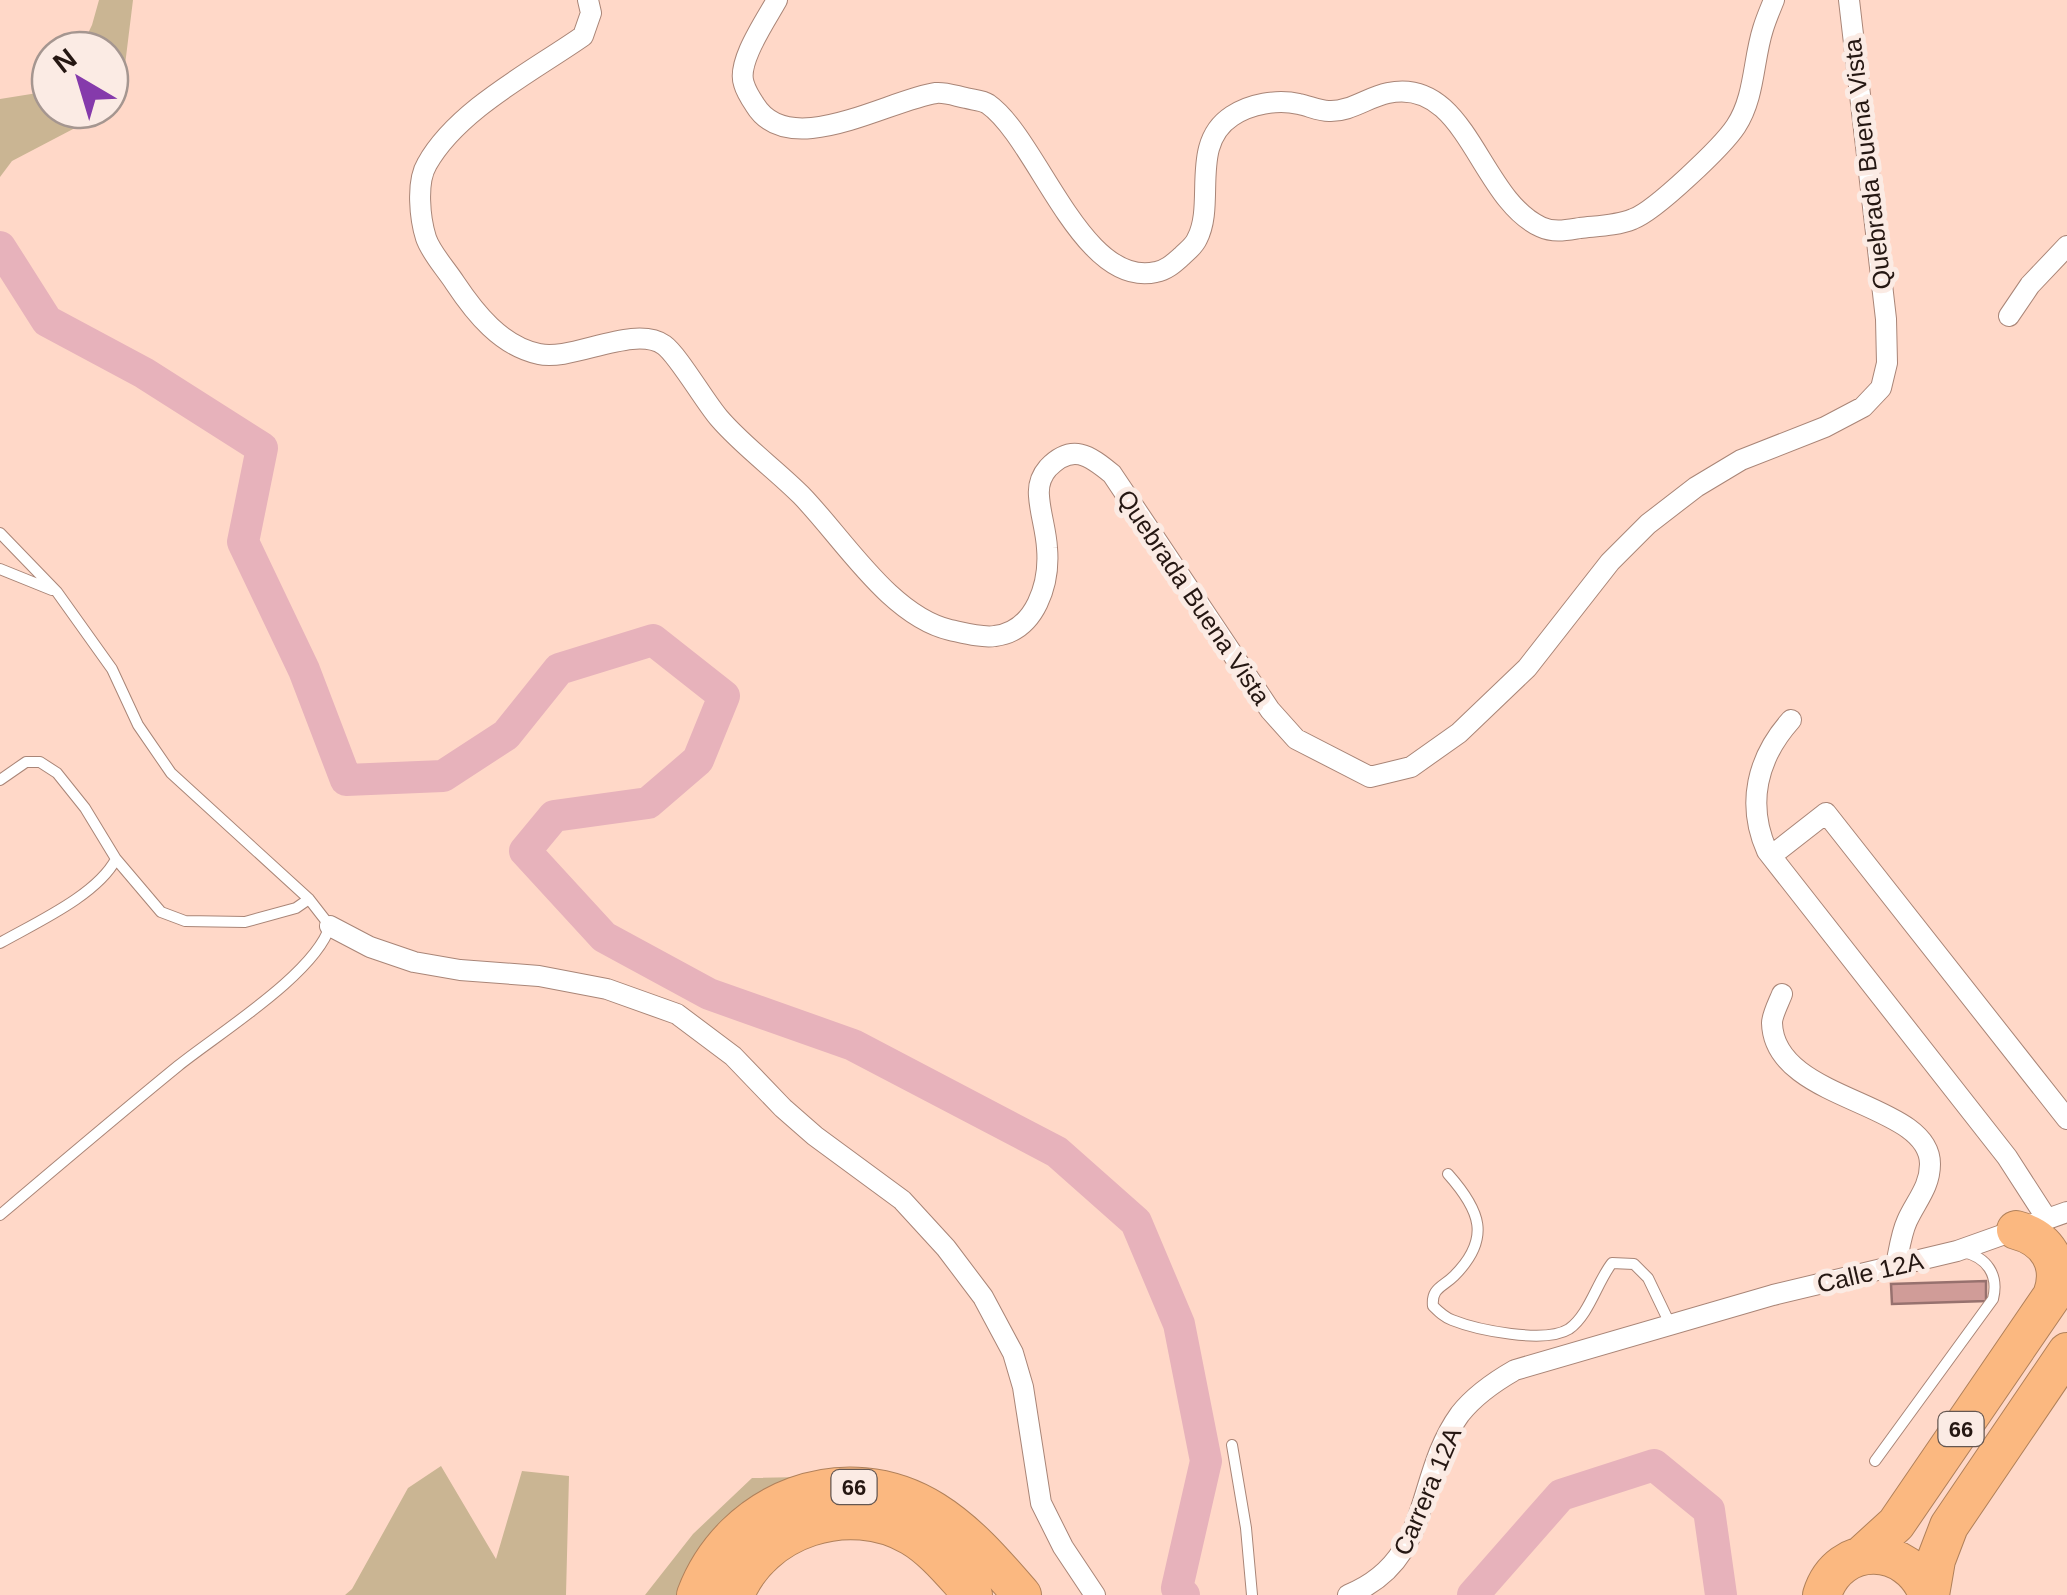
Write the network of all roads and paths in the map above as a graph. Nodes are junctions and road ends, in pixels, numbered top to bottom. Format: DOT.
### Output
graph roads {
  1 [pos="588,0"];
  2 [pos="777,0"];
  3 [pos="1774,0"];
  4 [pos="1849,0"];
  5 [pos="2063,258"];
  6 [pos="2009,316"];
  7 [pos="0,534"];
  8 [pos="0,569"];
  9 [pos="57,592"];
  10 [pos="1790,720"];
  11 [pos="0,780"];
  12 [pos="1770,856"];
  13 [pos="116,859"];
  14 [pos="310,899"];
  15 [pos="330,926"];
  16 [pos="0,943"];
  17 [pos="1782,994"];
  18 [pos="2067,1119"];
  19 [pos="1448,1174"];
  20 [pos="0,1215"];
  21 [pos="2043,1220"];
  22 [pos="1957,1252"];
  23 [pos="1896,1265"];
  24 [pos="2060,1285"];
  25 [pos="1671,1326"];
  26 [pos="2067,1352"];
  27 [pos="1232,1445"];
  28 [pos="1874,1461"];
  29 [pos="1862,1555"];
  30 [pos="1821,1593"];
  31 [pos="696,1595"];
  32 [pos="735,1595"];
  33 [pos="973,1595"];
  34 [pos="1022,1595"];
  35 [pos="1095,1595"];
  36 [pos="1252,1595"];
  37 [pos="1348,1595"];
  38 [pos="1929,1595"];
  1 -- 4 [label="street, Quebrada Buena Vista"];
  2 -- 3 [label="street"];
  5 -- 6 [label="street"];
  7 -- 9 [label="lane"];
  8 -- 9 [label="lane"];
  9 -- 14 [label="lane"];
  10 -- 12 [label="street"];
  11 -- 13 [label="lane"];
  12 -- 18 [label="street"];
  12 -- 21 [label="street"];
  13 -- 14 [label="lane"];
  13 -- 16 [label="lane"];
  14 -- 15 [label="lane"];
  15 -- 20 [label="lane"];
  15 -- 35 [label="street"];
  17 -- 23 [label="street"];
  19 -- 25 [label="lane"];
  21 -- 22 [label="street, Calle 12A"];
  21 -- 24 [label="highway"];
  22 -- 23 [label="street, Calle 12A"];
  22 -- 28 [label="lane"];
  23 -- 25 [label="street, Calle 12A"];
  24 -- 29 [label="highway, 66"];
  25 -- 37 [label="street, Carrera 12A"];
  26 -- 38 [label="highway, 66"];
  27 -- 36 [label="lane"];
  29 -- 30 [label="highway"];
  29 -- 38 [label="highway"];
  31 -- 34 [label="highway, 66"];
  32 -- 33 [label="highway, 66"];
}
